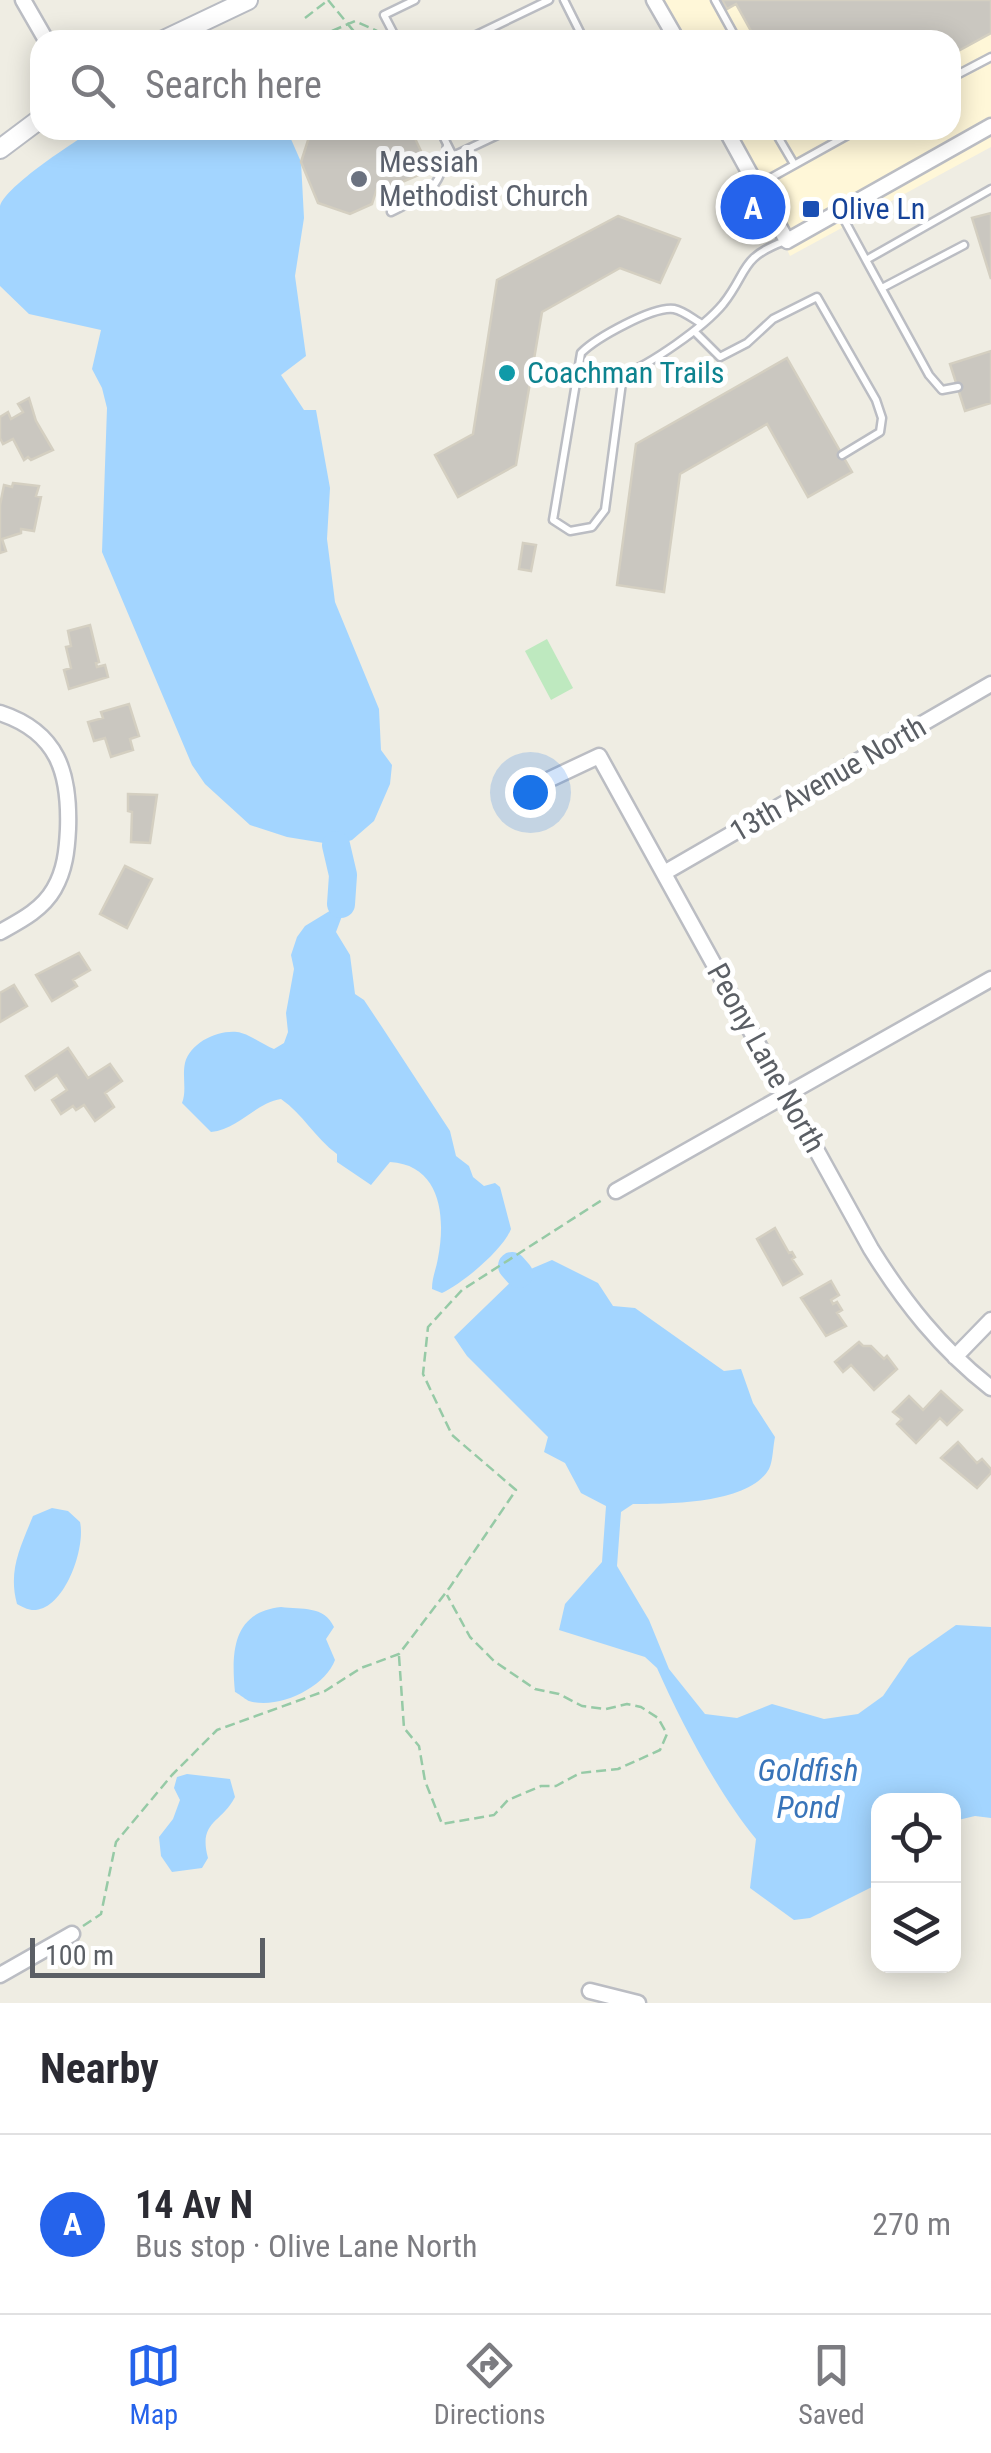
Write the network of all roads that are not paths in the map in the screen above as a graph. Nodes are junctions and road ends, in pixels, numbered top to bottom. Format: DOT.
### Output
graph roads {
  1 [pos="23,0"];
  2 [pos="248,0"];
  3 [pos="415,0"];
  4 [pos="550,0"];
  5 [pos="564,0"];
  6 [pos="654,0"];
  7 [pos="715,0"];
  8 [pos="223,5"];
  9 [pos="40,30"];
  10 [pos="181,30"];
  11 [pos="391,30"];
  12 [pos="487,30"];
  13 [pos="579,30"];
  14 [pos="671,30"];
  15 [pos="732,30"];
  16 [pos="991,56"];
  17 [pos="961,72"];
  18 [pos="30,126"];
  19 [pos="991,126"];
  20 [pos="445,140"];
  21 [pos="486,140"];
  22 [pos="731,140"];
  23 [pos="780,140"];
  24 [pos="838,140"];
  25 [pos="447,144"];
  26 [pos="0,149"];
  27 [pos="794,164"];
  28 [pos="756,185"];
  29 [pos="991,189"];
  30 [pos="392,212"];
  31 [pos="839,212"];
  32 [pos="786,241"];
  33 [pos="964,245"];
  34 [pos="866,260"];
  35 [pos="882,288"];
  36 [pos="702,324"];
  37 [pos="694,331"];
  38 [pos="576,374"];
  39 [pos="622,375"];
  40 [pos="958,388"];
  41 [pos="842,454"];
  42 [pos="991,684"];
  43 [pos="0,712"];
  44 [pos="546,781"];
  45 [pos="664,874"];
  46 [pos="0,932"];
  47 [pos="991,979"];
  48 [pos="787,1095"];
  49 [pos="616,1191"];
  50 [pos="991,1320"];
  51 [pos="955,1357"];
  52 [pos="991,1388"];
  53 [pos="72,1934"];
  54 [pos="0,1975"];
  55 [pos="590,1991"];
  56 [pos="638,2003"];
  1 -- 9 [label="street"];
  2 -- 8 [label="main road"];
  3 -- 11 [label="lane"];
  4 -- 12 [label="lane"];
  5 -- 13 [label="lane"];
  6 -- 14 [label="street"];
  7 -- 15 [label="lane"];
  8 -- 10 [label="main road"];
  16 -- 17 [label="lane"];
  18 -- 26 [label="main road"];
  19 -- 31 [label="street"];
  20 -- 25 [label="lane"];
  21 -- 25 [label="lane"];
  22 -- 28 [label="street"];
  23 -- 27 [label="lane"];
  24 -- 27 [label="lane"];
  25 -- 30 [label="lane"];
  27 -- 28 [label="lane"];
  28 -- 32 [label="street"];
  29 -- 34 [label="lane"];
  31 -- 32 [label="street"];
  31 -- 34 [label="lane"];
  32 -- 36 [label="lane"];
  33 -- 35 [label="lane"];
  34 -- 35 [label="lane"];
  35 -- 40 [label="lane"];
  36 -- 37 [label="lane"];
  36 -- 38 [label="lane"];
  37 -- 39 [label="lane"];
  37 -- 41 [label="lane"];
  38 -- 39 [label="lane"];
  38 -- 39 [label="lane"];
  42 -- 45 [label="street, 13th Avenue North"];
  43 -- 46 [label="street"];
  44 -- 45 [label="street, Peony Lane North"];
  45 -- 48 [label="street, Peony Lane North"];
  47 -- 48 [label="street"];
  48 -- 49 [label="street"];
  48 -- 51 [label="street, Peony Lane North"];
  50 -- 51 [label="street"];
  51 -- 52 [label="street, Peony Lane North"];
  53 -- 54 [label="street"];
  55 -- 56 [label="street"];
}
